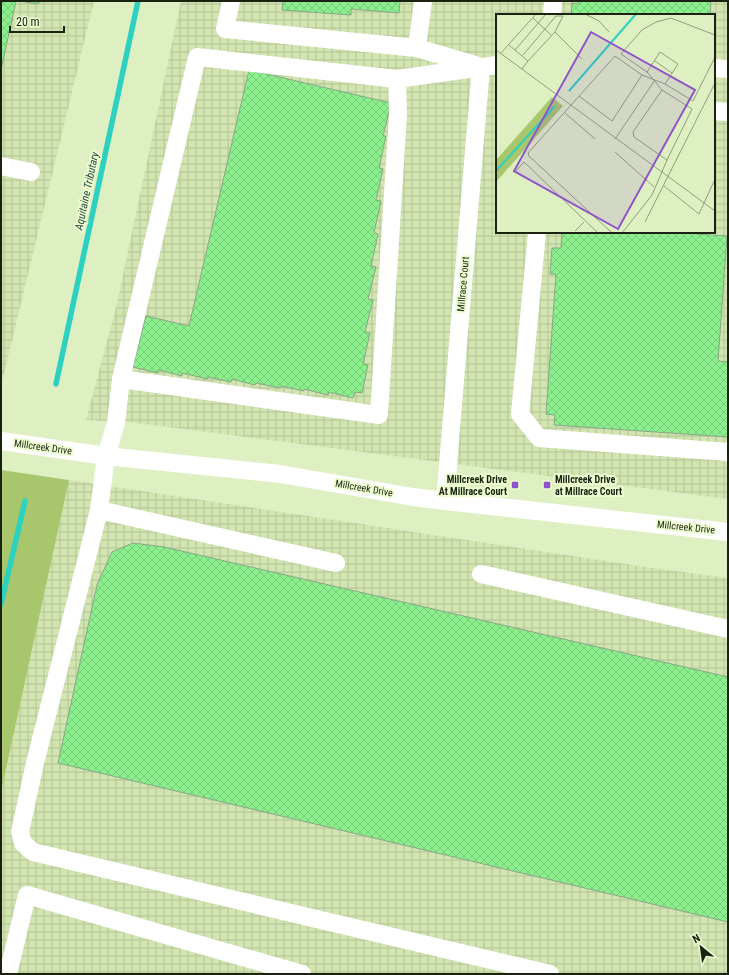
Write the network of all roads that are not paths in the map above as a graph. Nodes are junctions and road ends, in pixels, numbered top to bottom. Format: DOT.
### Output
graph roads {
  1 [pos="231,1"];
  2 [pos="423,1"];
  3 [pos="553,1"];
  4 [pos="552,14"];
  5 [pos="417,48"];
  6 [pos="715,68"];
  7 [pos="728,68"];
  8 [pos="492,69"];
  9 [pos="397,79"];
  10 [pos="715,111"];
  11 [pos="728,112"];
  12 [pos="1,166"];
  13 [pos="31,172"];
  14 [pos="537,233"];
  15 [pos="122,379"];
  16 [pos="1,441"];
  17 [pos="728,452"];
  18 [pos="106,456"];
  19 [pos="445,501"];
  20 [pos="99,510"];
  21 [pos="728,532"];
  22 [pos="336,563"];
  23 [pos="481,574"];
  24 [pos="728,629"];
  25 [pos="8,974"];
  26 [pos="302,974"];
  27 [pos="550,974"];
  1 -- 5 [label="street"];
  2 -- 5 [label="street"];
  3 -- 4 [label="street"];
  5 -- 8 [label="street"];
  6 -- 7 [label="street"];
  8 -- 9 [label="street"];
  8 -- 19 [label="street, Millrace Court"];
  9 -- 15 [label="street"];
  9 -- 15 [label="street"];
  10 -- 11 [label="street"];
  12 -- 13 [label="street"];
  14 -- 17 [label="street"];
  15 -- 18 [label="street"];
  16 -- 18 [label="street, Millcreek Drive"];
  18 -- 19 [label="street, Millcreek Drive"];
  18 -- 20 [label="street"];
  19 -- 21 [label="street, Millcreek Drive"];
  20 -- 22 [label="street"];
  20 -- 27 [label="street"];
  23 -- 24 [label="street"];
  25 -- 26 [label="street"];
}
